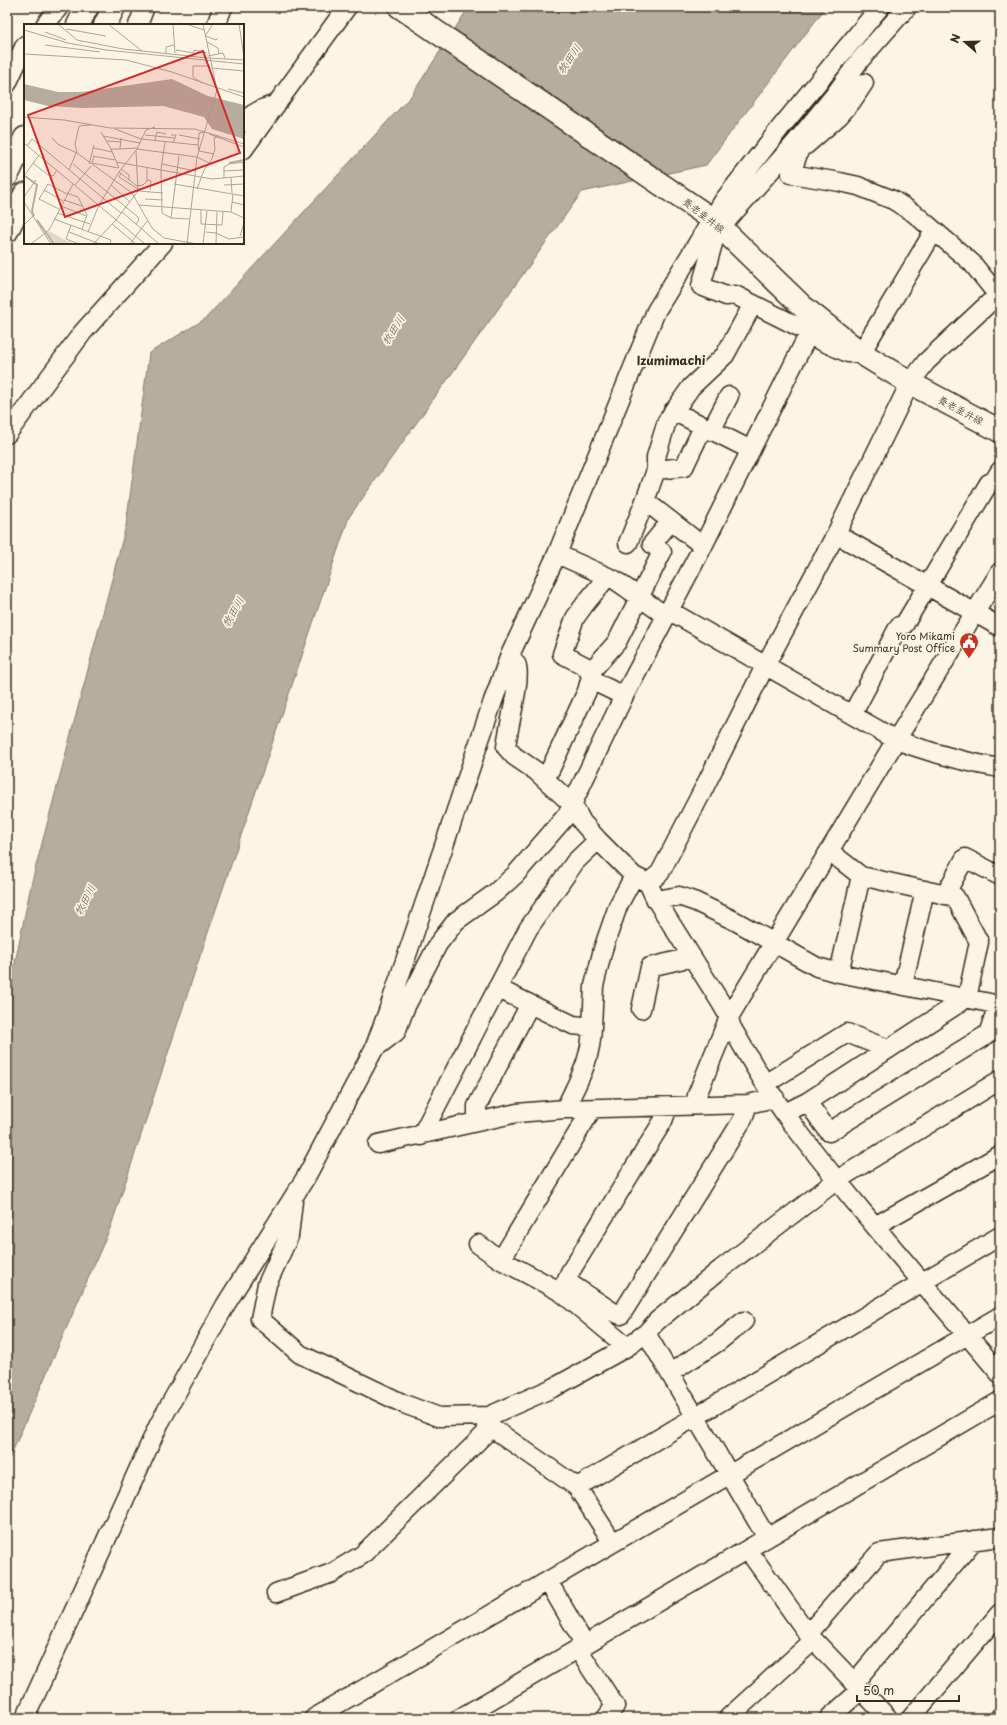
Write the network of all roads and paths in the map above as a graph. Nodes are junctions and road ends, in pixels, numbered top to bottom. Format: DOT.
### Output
graph roads {
  1 [pos="59,7"];
  2 [pos="87,7"];
  3 [pos="114,7"];
  4 [pos="145,7"];
  5 [pos="223,7"];
  6 [pos="348,7"];
  7 [pos="400,7"];
  8 [pos="880,7"];
  9 [pos="907,7"];
  10 [pos="46,24"];
  11 [pos="78,24"];
  12 [pos="106,24"];
  13 [pos="138,24"];
  14 [pos="216,24"];
  15 [pos="24,47"];
  16 [pos="864,83"];
  17 [pos="7,84"];
  18 [pos="276,105"];
  19 [pos="244,121"];
  20 [pos="24,140"];
  21 [pos="797,145"];
  22 [pos="244,149"];
  23 [pos="7,176"];
  24 [pos="24,196"];
  25 [pos="716,223"];
  26 [pos="7,231"];
  27 [pos="934,231"];
  28 [pos="162,244"];
  29 [pos="999,297"];
  30 [pos="753,304"];
  31 [pos="808,335"];
  32 [pos="861,353"];
  33 [pos="910,383"];
  34 [pos="729,396"];
  35 [pos="673,411"];
  36 [pos="707,429"];
  37 [pos="1000,430"];
  38 [pos="7,434"];
  39 [pos="751,450"];
  40 [pos="656,470"];
  41 [pos="1000,471"];
  42 [pos="645,501"];
  43 [pos="671,521"];
  44 [pos="836,534"];
  45 [pos="628,543"];
  46 [pos="703,546"];
  47 [pos="557,554"];
  48 [pos="1000,572"];
  49 [pos="607,578"];
  50 [pos="926,585"];
  51 [pos="640,599"];
  52 [pos="975,612"];
  53 [pos="668,614"];
  54 [pos="1000,627"];
  55 [pos="510,655"];
  56 [pos="765,666"];
  57 [pos="591,676"];
  58 [pos="624,696"];
  59 [pos="852,715"];
  60 [pos="896,740"];
  61 [pos="1000,768"];
  62 [pos="550,770"];
  63 [pos="573,805"];
  64 [pos="598,840"];
  65 [pos="829,851"];
  66 [pos="861,876"];
  67 [pos="1000,876"];
  68 [pos="641,880"];
  69 [pos="925,890"];
  70 [pos="945,895"];
  71 [pos="656,900"];
  72 [pos="774,942"];
  73 [pos="692,957"];
  74 [pos="839,973"];
  75 [pos="903,985"];
  76 [pos="497,988"];
  77 [pos="967,998"];
  78 [pos="530,1004"];
  79 [pos="999,1005"];
  80 [pos="641,1009"];
  81 [pos="729,1017"];
  82 [pos="592,1027"];
  83 [pos="374,1048"];
  84 [pos="888,1049"];
  85 [pos="1000,1080"];
  86 [pos="770,1091"];
  87 [pos="807,1102"];
  88 [pos="748,1104"];
  89 [pos="696,1105"];
  90 [pos="668,1107"];
  91 [pos="565,1109"];
  92 [pos="592,1109"];
  93 [pos="785,1113"];
  94 [pos="477,1122"];
  95 [pos="421,1136"];
  96 [pos="378,1144"];
  97 [pos="1000,1155"];
  98 [pos="837,1180"];
  99 [pos="294,1196"];
  100 [pos="875,1226"];
  101 [pos="1000,1236"];
  102 [pos="478,1244"];
  103 [pos="501,1260"];
  104 [pos="921,1282"];
  105 [pos="564,1286"];
  106 [pos="1000,1316"];
  107 [pos="744,1321"];
  108 [pos="646,1333"];
  109 [pos="967,1335"];
  110 [pos="627,1347"];
  111 [pos="670,1373"];
  112 [pos="1000,1374"];
  113 [pos="1000,1401"];
  114 [pos="695,1416"];
  115 [pos="489,1420"];
  116 [pos="729,1475"];
  117 [pos="577,1487"];
  118 [pos="1000,1537"];
  119 [pos="767,1538"];
  120 [pos="974,1540"];
  121 [pos="614,1542"];
  122 [pos="748,1550"];
  123 [pos="548,1581"];
  124 [pos="276,1593"];
  125 [pos="1000,1612"];
  126 [pos="811,1637"];
  127 [pos="581,1647"];
  128 [pos="858,1686"];
  129 [pos="25,1718"];
  130 [pos="314,1718"];
  131 [pos="460,1718"];
  132 [pos="606,1718"];
  133 [pos="728,1718"];
  134 [pos="829,1718"];
  135 [pos="888,1718"];
  136 [pos="911,1718"];
  1 -- 10 [label="street"];
  2 -- 11 [label="main road"];
  3 -- 12 [label="main road"];
  4 -- 13 [label="street"];
  5 -- 14 [label="street"];
  6 -- 18 [label="street"];
  7 -- 25 [label="main road, 養老垂井線"];
  8 -- 25 [label="street"];
  9 -- 21 [label="street"];
  15 -- 17 [label="street"];
  16 -- 21 [label="street"];
  18 -- 19 [label="street"];
  18 -- 22 [label="street"];
  20 -- 23 [label="main road"];
  21 -- 25 [label="street"];
  21 -- 27 [label="street"];
  24 -- 26 [label="main road"];
  25 -- 30 [label="street"];
  25 -- 32 [label="main road, 養老垂井線"];
  25 -- 47 [label="street"];
  27 -- 29 [label="street"];
  27 -- 32 [label="street"];
  28 -- 38 [label="street"];
  29 -- 33 [label="street"];
  30 -- 31 [label="street"];
  30 -- 35 [label="street"];
  31 -- 32 [label="street"];
  31 -- 39 [label="street"];
  32 -- 33 [label="main road, 養老垂井線"];
  33 -- 37 [label="main road, 養老垂井線"];
  33 -- 44 [label="street"];
  34 -- 36 [label="street"];
  35 -- 36 [label="street"];
  35 -- 40 [label="street"];
  36 -- 39 [label="street"];
  36 -- 40 [label="street"];
  39 -- 46 [label="street"];
  40 -- 42 [label="street"];
  41 -- 50 [label="street"];
  42 -- 43 [label="street"];
  42 -- 45 [label="street"];
  43 -- 46 [label="street"];
  43 -- 51 [label="street"];
  44 -- 50 [label="street"];
  44 -- 56 [label="street"];
  46 -- 53 [label="street"];
  47 -- 49 [label="street"];
  47 -- 55 [label="street"];
  48 -- 52 [label="street"];
  49 -- 51 [label="street"];
  49 -- 57 [label="street"];
  50 -- 52 [label="street"];
  50 -- 59 [label="street"];
  51 -- 53 [label="street"];
  51 -- 57 [label="street"];
  52 -- 54 [label="street"];
  52 -- 60 [label="street"];
  53 -- 56 [label="street"];
  53 -- 58 [label="street"];
  55 -- 63 [label="street"];
  55 -- 83 [label="street"];
  56 -- 59 [label="street"];
  56 -- 68 [label="street"];
  57 -- 58 [label="street"];
  57 -- 62 [label="street"];
  58 -- 63 [label="street"];
  59 -- 60 [label="street"];
  60 -- 61 [label="street"];
  60 -- 65 [label="street"];
  63 -- 64 [label="street"];
  63 -- 83 [label="street"];
  64 -- 68 [label="street"];
  64 -- 76 [label="street"];
  65 -- 66 [label="street"];
  65 -- 72 [label="street"];
  66 -- 69 [label="street"];
  66 -- 74 [label="street"];
  67 -- 70 [label="street"];
  68 -- 71 [label="street"];
  68 -- 82 [label="street"];
  69 -- 70 [label="street"];
  69 -- 75 [label="street"];
  70 -- 77 [label="street"];
  71 -- 72 [label="street"];
  71 -- 73 [label="street"];
  72 -- 74 [label="street"];
  72 -- 81 [label="street"];
  73 -- 80 [label="street"];
  73 -- 81 [label="street"];
  74 -- 75 [label="street"];
  75 -- 77 [label="street"];
  76 -- 78 [label="street"];
  76 -- 95 [label="street"];
  77 -- 79 [label="street"];
  77 -- 84 [label="street"];
  78 -- 82 [label="street"];
  78 -- 94 [label="street"];
  79 -- 87 [label="street"];
  81 -- 86 [label="street"];
  81 -- 89 [label="street"];
  82 -- 91 [label="street"];
  83 -- 99 [label="street"];
  84 -- 86 [label="street"];
  84 -- 87 [label="street"];
  85 -- 98 [label="street"];
  86 -- 88 [label="street"];
  86 -- 93 [label="street"];
  87 -- 93 [label="street"];
  88 -- 89 [label="street"];
  88 -- 105 [label="street"];
  89 -- 90 [label="street"];
  90 -- 92 [label="street"];
  90 -- 105 [label="street"];
  91 -- 92 [label="street"];
  91 -- 94 [label="street"];
  92 -- 103 [label="street"];
  93 -- 98 [label="street"];
  94 -- 95 [label="street"];
  95 -- 96 [label="street"];
  97 -- 100 [label="street"];
  98 -- 100 [label="street"];
  98 -- 108 [label="street"];
  99 -- 115 [label="street"];
  99 -- 129 [label="street"];
  100 -- 104 [label="street"];
  101 -- 104 [label="street"];
  102 -- 103 [label="street"];
  103 -- 105 [label="street"];
  104 -- 109 [label="street"];
  104 -- 114 [label="street"];
  105 -- 110 [label="street"];
  106 -- 109 [label="street"];
  107 -- 111 [label="street"];
  108 -- 110 [label="street"];
  108 -- 111 [label="street"];
  109 -- 112 [label="street"];
  109 -- 116 [label="street"];
  110 -- 115 [label="street"];
  111 -- 114 [label="street"];
  113 -- 119 [label="street"];
  114 -- 116 [label="street"];
  114 -- 117 [label="street"];
  115 -- 117 [label="street"];
  115 -- 124 [label="street"];
  116 -- 119 [label="street"];
  116 -- 121 [label="street"];
  117 -- 121 [label="street"];
  118 -- 120 [label="street"];
  119 -- 122 [label="street"];
  120 -- 126 [label="street"];
  120 -- 128 [label="street"];
  121 -- 123 [label="street"];
  122 -- 126 [label="street"];
  122 -- 127 [label="street"];
  123 -- 127 [label="street"];
  123 -- 130 [label="street"];
  125 -- 136 [label="street"];
  126 -- 128 [label="street"];
  126 -- 133 [label="street"];
  127 -- 131 [label="street"];
  127 -- 132 [label="street"];
  128 -- 134 [label="street"];
  128 -- 135 [label="street"];
}
